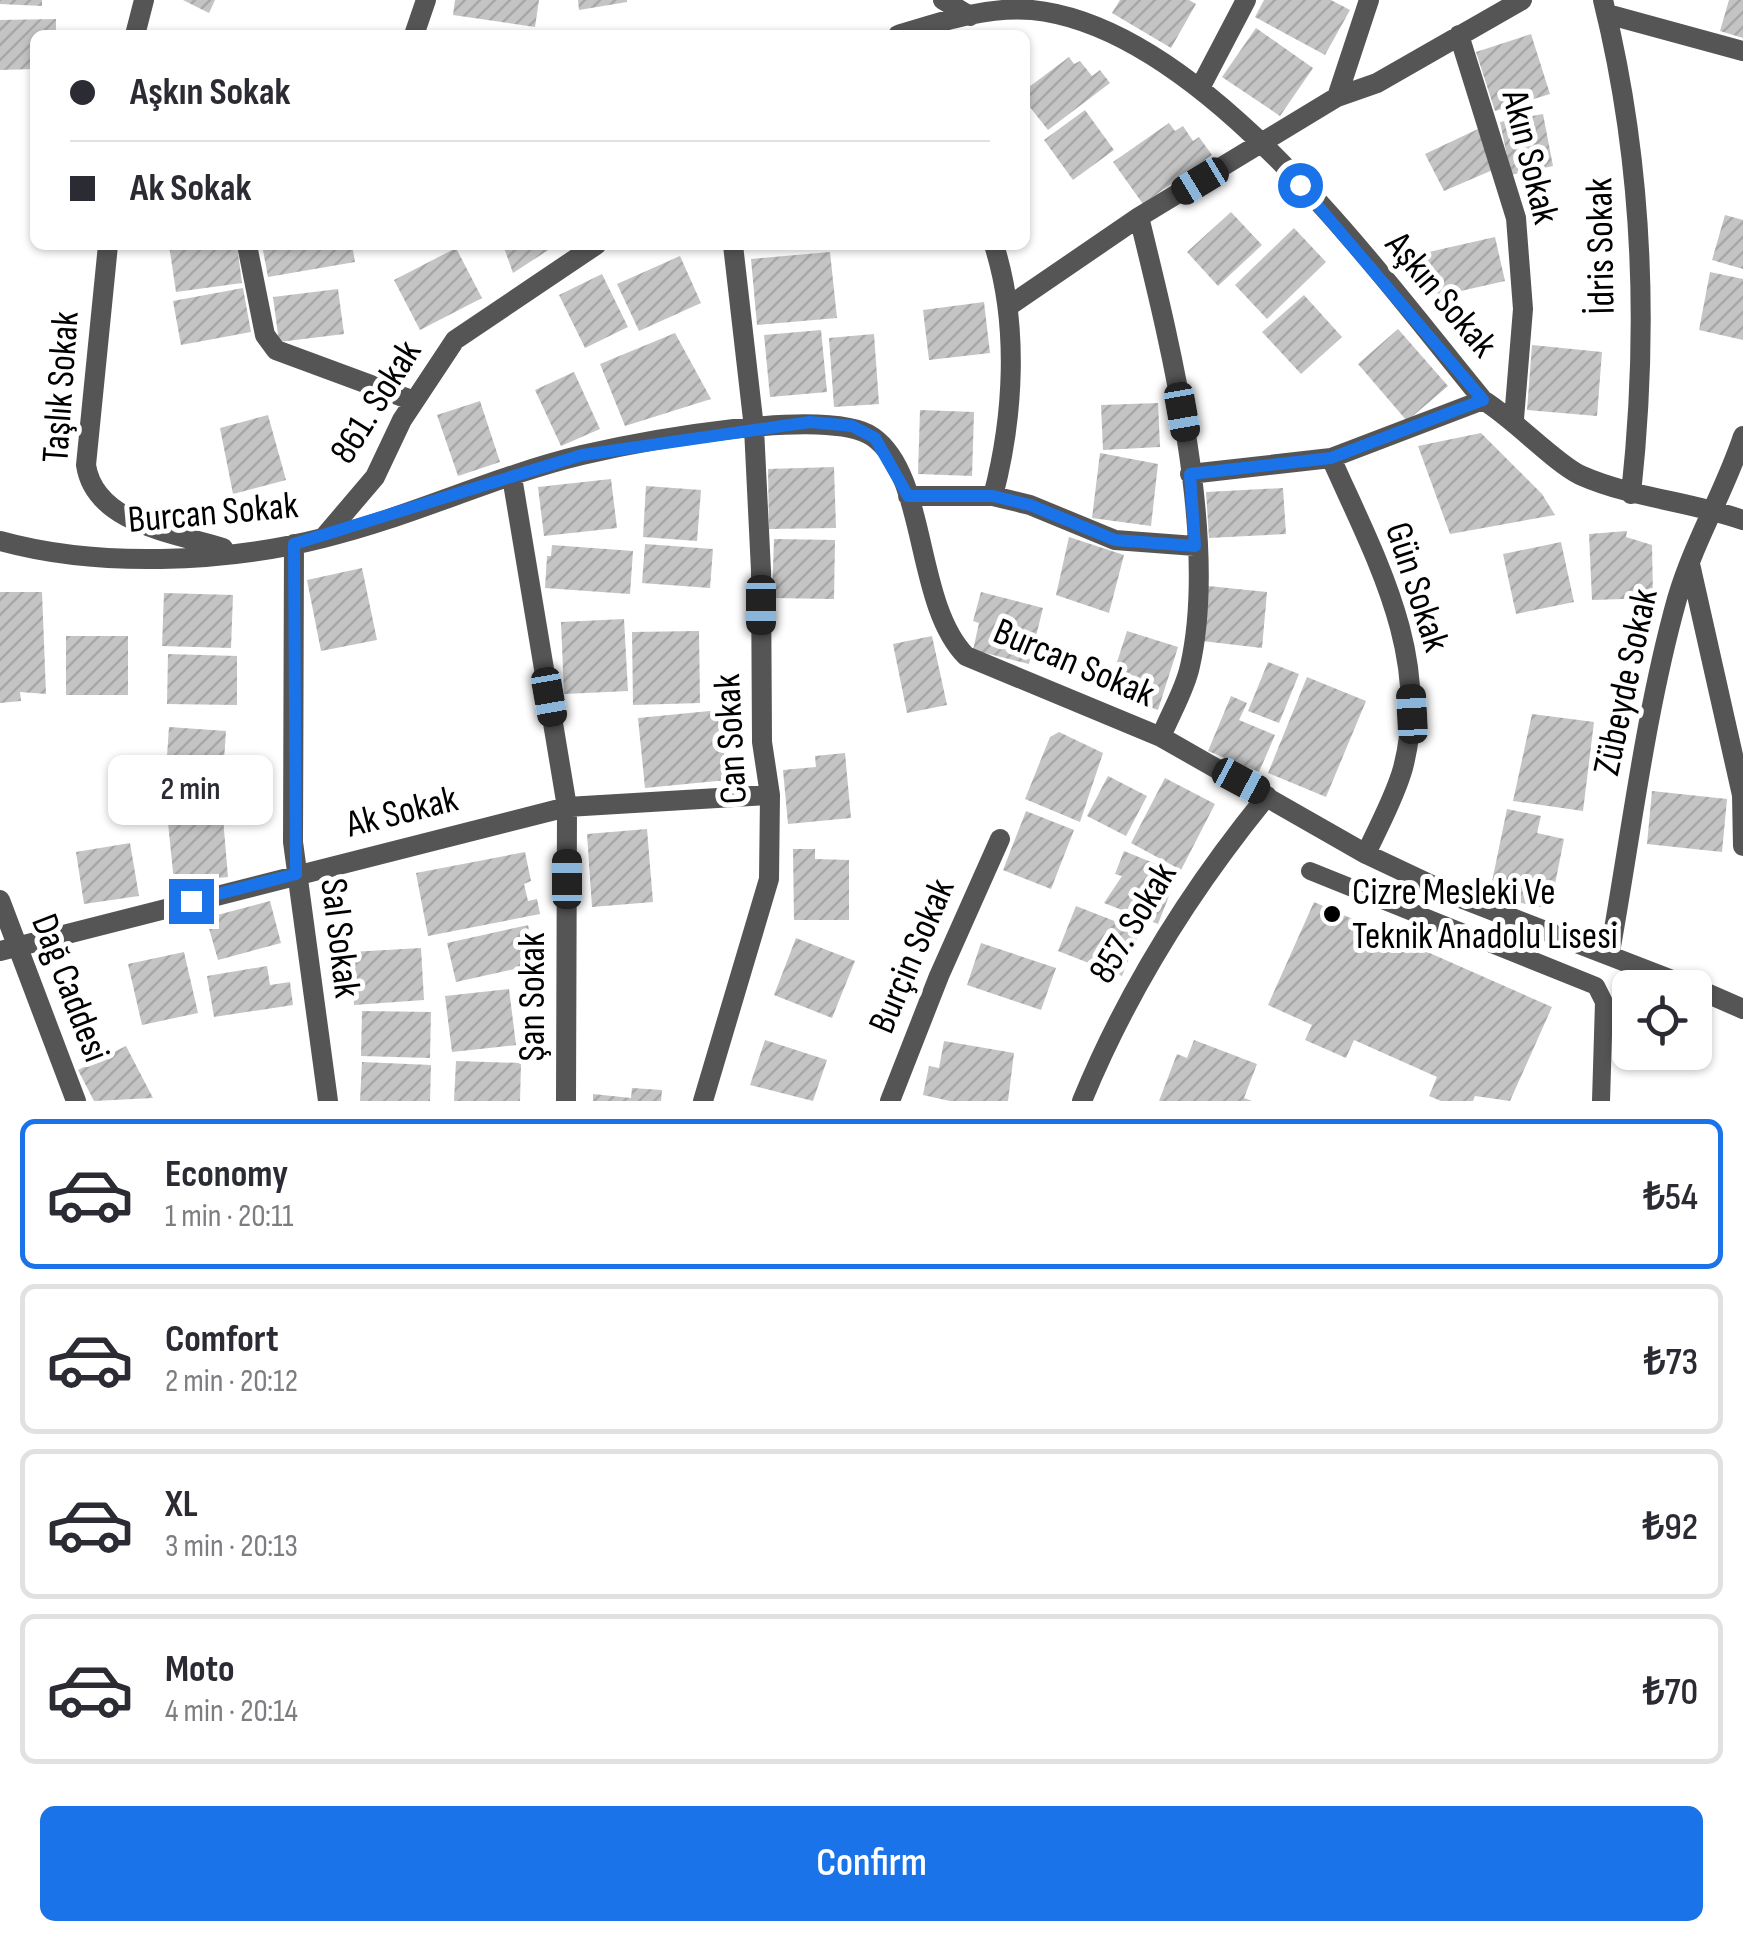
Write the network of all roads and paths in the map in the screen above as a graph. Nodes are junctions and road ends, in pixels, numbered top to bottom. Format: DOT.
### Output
graph roads {
  1 [pos="144,0"];
  2 [pos="426,0"];
  3 [pos="942,0"];
  4 [pos="1246,0"];
  5 [pos="1369,0"];
  6 [pos="1522,0"];
  7 [pos="1605,7"];
  8 [pos="970,16"];
  9 [pos="136,30"];
  10 [pos="416,30"];
  11 [pos="917,30"];
  12 [pos="1459,35"];
  13 [pos="1743,51"];
  14 [pos="1201,86"];
  15 [pos="1337,97"];
  16 [pos="1262,144"];
  17 [pos="1139,217"];
  18 [pos="107,250"];
  19 [pos="248,250"];
  20 [pos="589,250"];
  21 [pos="735,250"];
  22 [pos="995,250"];
  23 [pos="1009,306"];
  24 [pos="1483,400"];
  25 [pos="414,401"];
  26 [pos="1514,419"];
  27 [pos="754,428"];
  28 [pos="1743,436"];
  29 [pos="1331,458"];
  30 [pos="1190,474"];
  31 [pos="512,477"];
  32 [pos="1631,494"];
  33 [pos="908,496"];
  34 [pos="993,496"];
  35 [pos="1709,508"];
  36 [pos="1743,520"];
  37 [pos="323,538"];
  38 [pos="0,541"];
  39 [pos="294,544"];
  40 [pos="1195,546"];
  41 [pos="240,554"];
  42 [pos="1690,563"];
  43 [pos="1161,737"];
  44 [pos="770,795"];
  45 [pos="1743,795"];
  46 [pos="1268,796"];
  47 [pos="568,807"];
  48 [pos="1000,839"];
  49 [pos="1743,846"];
  50 [pos="1366,854"];
  51 [pos="1310,871"];
  52 [pos="296,874"];
  53 [pos="0,900"];
  54 [pos="8,949"];
  55 [pos="1610,952"];
  56 [pos="1652,970"];
  57 [pos="1712,996"];
  58 [pos="1743,1009"];
  59 [pos="76,1101"];
  60 [pos="328,1101"];
  61 [pos="566,1101"];
  62 [pos="703,1101"];
  63 [pos="890,1101"];
  64 [pos="1082,1101"];
  65 [pos="1600,1101"];
  1 -- 9 [label="street"];
  2 -- 10 [label="street"];
  3 -- 8 [label="street"];
  4 -- 14 [label="street"];
  5 -- 15 [label="street"];
  6 -- 12 [label="street"];
  7 -- 13 [label="street"];
  7 -- 32 [label="street, İdris Sokak"];
  8 -- 11 [label="street, Aşkın Sokak"];
  8 -- 14 [label="street, Aşkın Sokak"];
  12 -- 15 [label="street"];
  12 -- 26 [label="street, Akın Sokak"];
  14 -- 16 [label="street, Aşkın Sokak"];
  15 -- 16 [label="street"];
  16 -- 17 [label="street"];
  16 -- 24 [label="street, Aşkın Sokak"];
  17 -- 23 [label="street"];
  17 -- 30 [label="street"];
  18 -- 41 [label="street, Taşlık Sokak"];
  19 -- 25 [label="street"];
  20 -- 25 [label="street, 861. Sokak"];
  21 -- 27 [label="street, Can Sokak"];
  22 -- 23 [label="street"];
  23 -- 34 [label="street"];
  24 -- 26 [label="street, Aşkın Sokak"];
  24 -- 29 [label="street"];
  25 -- 37 [label="street, 861. Sokak"];
  26 -- 32 [label="street, Aşkın Sokak"];
  27 -- 31 [label="street, Burcan Sokak"];
  27 -- 33 [label="street, Burcan Sokak"];
  27 -- 44 [label="street, Can Sokak"];
  28 -- 35 [label="street, Zübeyde Sokak"];
  29 -- 30 [label="street"];
  29 -- 50 [label="street, Gün Sokak"];
  30 -- 40 [label="street"];
  31 -- 37 [label="street, Burcan Sokak"];
  31 -- 47 [label="street, Şan Sokak"];
  32 -- 35 [label="street, Aşkın Sokak"];
  33 -- 34 [label="street"];
  33 -- 43 [label="street, Burcan Sokak"];
  34 -- 40 [label="street"];
  35 -- 36 [label="street, Aşkın Sokak"];
  35 -- 42 [label="street, Zübeyde Sokak"];
  37 -- 39 [label="street, Burcan Sokak"];
  38 -- 41 [label="street, Burcan Sokak"];
  39 -- 41 [label="street, Burcan Sokak"];
  39 -- 52 [label="street, Sal Sokak"];
  40 -- 43 [label="street"];
  42 -- 45 [label="street"];
  42 -- 55 [label="street, Zübeyde Sokak"];
  43 -- 46 [label="street, Burcan Sokak"];
  44 -- 47 [label="street, Ak Sokak"];
  44 -- 62 [label="street, Can Sokak"];
  45 -- 49 [label="street"];
  46 -- 50 [label="street, Burcan Sokak"];
  46 -- 64 [label="street, 857. Sokak"];
  47 -- 52 [label="street, Ak Sokak"];
  47 -- 61 [label="street, Şan Sokak"];
  48 -- 63 [label="street, Burçin Sokak"];
  50 -- 55 [label="street, Burcan Sokak"];
  51 -- 65 [label="lane"];
  52 -- 54 [label="street, Ak Sokak"];
  52 -- 60 [label="street, Sal Sokak"];
  53 -- 54 [label="street, Dağ Caddesi"];
  54 -- 59 [label="street, Dağ Caddesi"];
  55 -- 56 [label="street, Burcan Sokak"];
  57 -- 58 [label="street, Burcan Sokak"];
}
